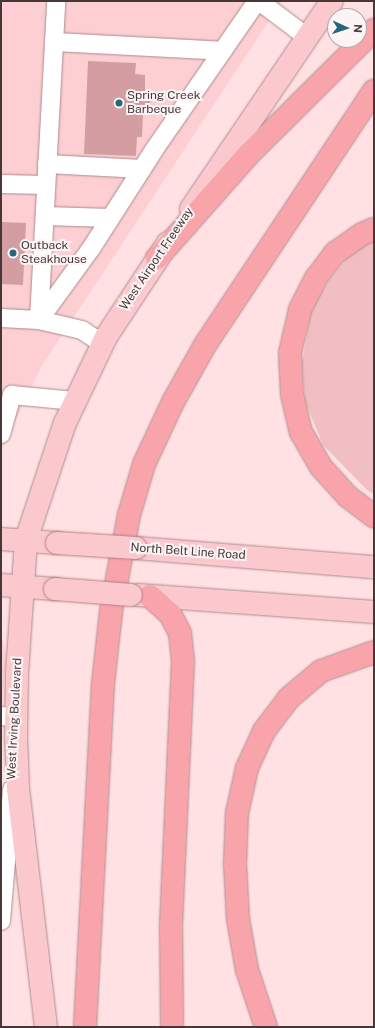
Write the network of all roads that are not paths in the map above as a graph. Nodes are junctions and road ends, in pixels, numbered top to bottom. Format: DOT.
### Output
graph roads {
  1 [pos="56,1"];
  2 [pos="258,1"];
  3 [pos="332,1"];
  4 [pos="374,30"];
  5 [pos="307,37"];
  6 [pos="54,42"];
  7 [pos="223,51"];
  8 [pos="374,91"];
  9 [pos="47,164"];
  10 [pos="142,169"];
  11 [pos="1,184"];
  12 [pos="46,185"];
  13 [pos="45,216"];
  14 [pos="110,218"];
  15 [pos="374,229"];
  16 [pos="157,258"];
  17 [pos="1,318"];
  18 [pos="39,320"];
  19 [pos="103,344"];
  20 [pos="7,394"];
  21 [pos="75,401"];
  22 [pos="1,434"];
  23 [pos="374,516"];
  24 [pos="1,539"];
  25 [pos="26,540"];
  26 [pos="374,567"];
  27 [pos="1,586"];
  28 [pos="24,587"];
  29 [pos="141,596"];
  30 [pos="374,612"];
  31 [pos="374,652"];
  32 [pos="11,723"];
  33 [pos="1,921"];
  34 [pos="46,1027"];
  35 [pos="85,1027"];
  36 [pos="172,1027"];
  37 [pos="266,1027"];
  1 -- 6 [label="street"];
  2 -- 5 [label="street"];
  2 -- 7 [label="street"];
  3 -- 5 [label="main road, West Airport Freeway"];
  4 -- 16 [label="highway"];
  5 -- 16 [label="main road, West Airport Freeway"];
  6 -- 7 [label="street"];
  6 -- 9 [label="street"];
  7 -- 10 [label="street"];
  8 -- 35 [label="highway"];
  9 -- 10 [label="street"];
  9 -- 12 [label="street"];
  10 -- 14 [label="street"];
  11 -- 12 [label="street"];
  12 -- 13 [label="street"];
  13 -- 14 [label="street"];
  13 -- 18 [label="street"];
  14 -- 18 [label="street"];
  15 -- 23 [label="highway"];
  16 -- 19 [label="main road, West Airport Freeway"];
  17 -- 18 [label="street"];
  18 -- 19 [label="street"];
  19 -- 21 [label="main road, West Airport Freeway"];
  20 -- 21 [label="street"];
  20 -- 22 [label="street"];
  21 -- 25 [label="main road, West Airport Freeway"];
  24 -- 25 [label="main road, North Belt Line Road"];
  25 -- 26 [label="main road, North Belt Line Road, bridge"];
  25 -- 28 [label="main road, West Irving Boulevard"];
  27 -- 28 [label="main road"];
  28 -- 29 [label="main road, bridge"];
  28 -- 32 [label="main road, West Irving Boulevard"];
  29 -- 30 [label="main road"];
  29 -- 36 [label="highway"];
  31 -- 37 [label="highway"];
  32 -- 33 [label="street, West Irving Boulevard"];
  32 -- 34 [label="main road"];
}
